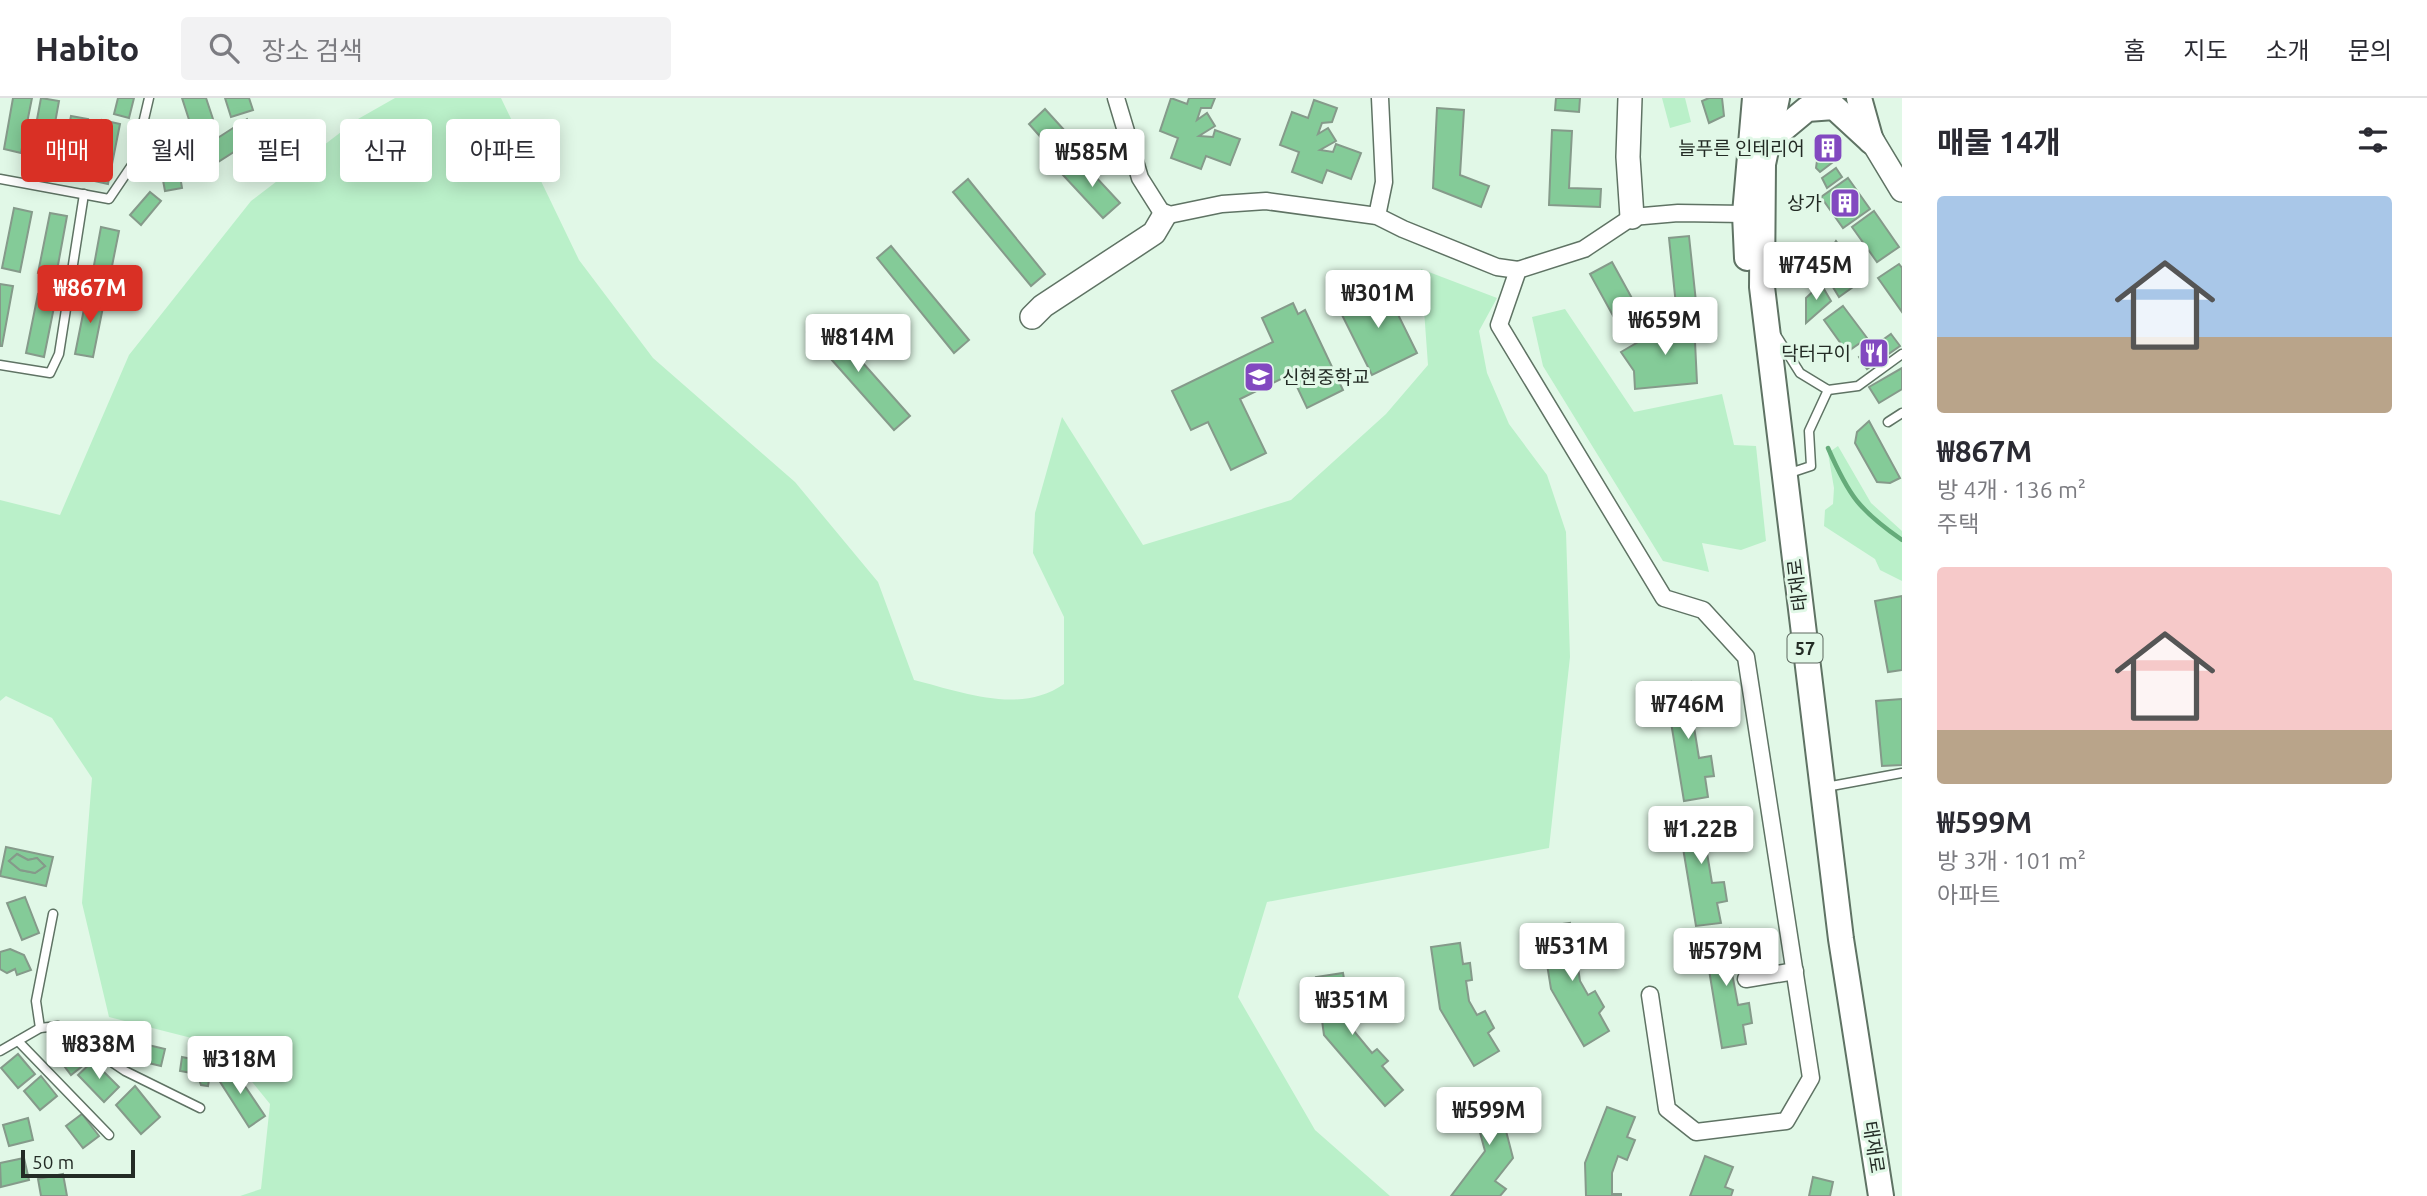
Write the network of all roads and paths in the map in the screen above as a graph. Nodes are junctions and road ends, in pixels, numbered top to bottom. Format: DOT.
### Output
graph roads {
  1 [pos="149,98"];
  2 [pos="1116,98"];
  3 [pos="1380,98"];
  4 [pos="1630,98"];
  5 [pos="1755,98"];
  6 [pos="1766,98"];
  7 [pos="1777,98"];
  8 [pos="1850,98"];
  9 [pos="1858,98"];
  10 [pos="1872,142"];
  11 [pos="1758,149"];
  12 [pos="0,179"];
  13 [pos="1900,181"];
  14 [pos="84,194"];
  15 [pos="1745,214"];
  16 [pos="1164,216"];
  17 [pos="1377,216"];
  18 [pos="1632,217"];
  19 [pos="1518,270"];
  20 [pos="1032,317"];
  21 [pos="1761,318"];
  22 [pos="1902,354"];
  23 [pos="0,365"];
  24 [pos="1828,390"];
  25 [pos="1902,413"];
  26 [pos="1888,422"];
  27 [pos="1784,475"];
  28 [pos="1902,773"];
  29 [pos="1822,788"];
  30 [pos="52,914"];
  31 [pos="1795,971"];
  32 [pos="1746,979"];
  33 [pos="1650,995"];
  34 [pos="40,1028"];
  35 [pos="18,1041"];
  36 [pos="0,1051"];
  37 [pos="200,1108"];
  38 [pos="109,1135"];
  39 [pos="1871,1196"];
  40 [pos="1881,1196"];
  1 -- 14 [label="lane"];
  2 -- 16 [label="street"];
  3 -- 17 [label="street"];
  4 -- 18 [label="street"];
  5 -- 11 [label="main road"];
  6 -- 11 [label="main road, 태재로 / 57"];
  7 -- 11 [label="main road, 태재로 / 57"];
  8 -- 10 [label="street"];
  9 -- 10 [label="main road"];
  10 -- 11 [label="main road"];
  10 -- 13 [label="street"];
  11 -- 15 [label="main road"];
  11 -- 21 [label="main road, 태재로 / 57"];
  12 -- 14 [label="lane"];
  14 -- 23 [label="lane"];
  15 -- 18 [label="street"];
  15 -- 21 [label="main road"];
  16 -- 17 [label="street"];
  16 -- 20 [label="street"];
  17 -- 19 [label="street"];
  18 -- 19 [label="street"];
  19 -- 31 [label="street"];
  21 -- 24 [label="lane"];
  21 -- 27 [label="main road, 태재로 / 57"];
  21 -- 39 [label="main road, 태재로 / 57"];
  22 -- 24 [label="lane"];
  24 -- 27 [label="lane"];
  25 -- 26 [label="lane"];
  27 -- 29 [label="main road, 태재로 / 57"];
  28 -- 29 [label="lane"];
  29 -- 40 [label="main road, 태재로 / 57"];
  30 -- 34 [label="lane"];
  31 -- 32 [label="street"];
  31 -- 33 [label="street"];
  34 -- 35 [label="lane"];
  34 -- 37 [label="lane"];
  35 -- 36 [label="lane"];
  35 -- 38 [label="lane"];
}
